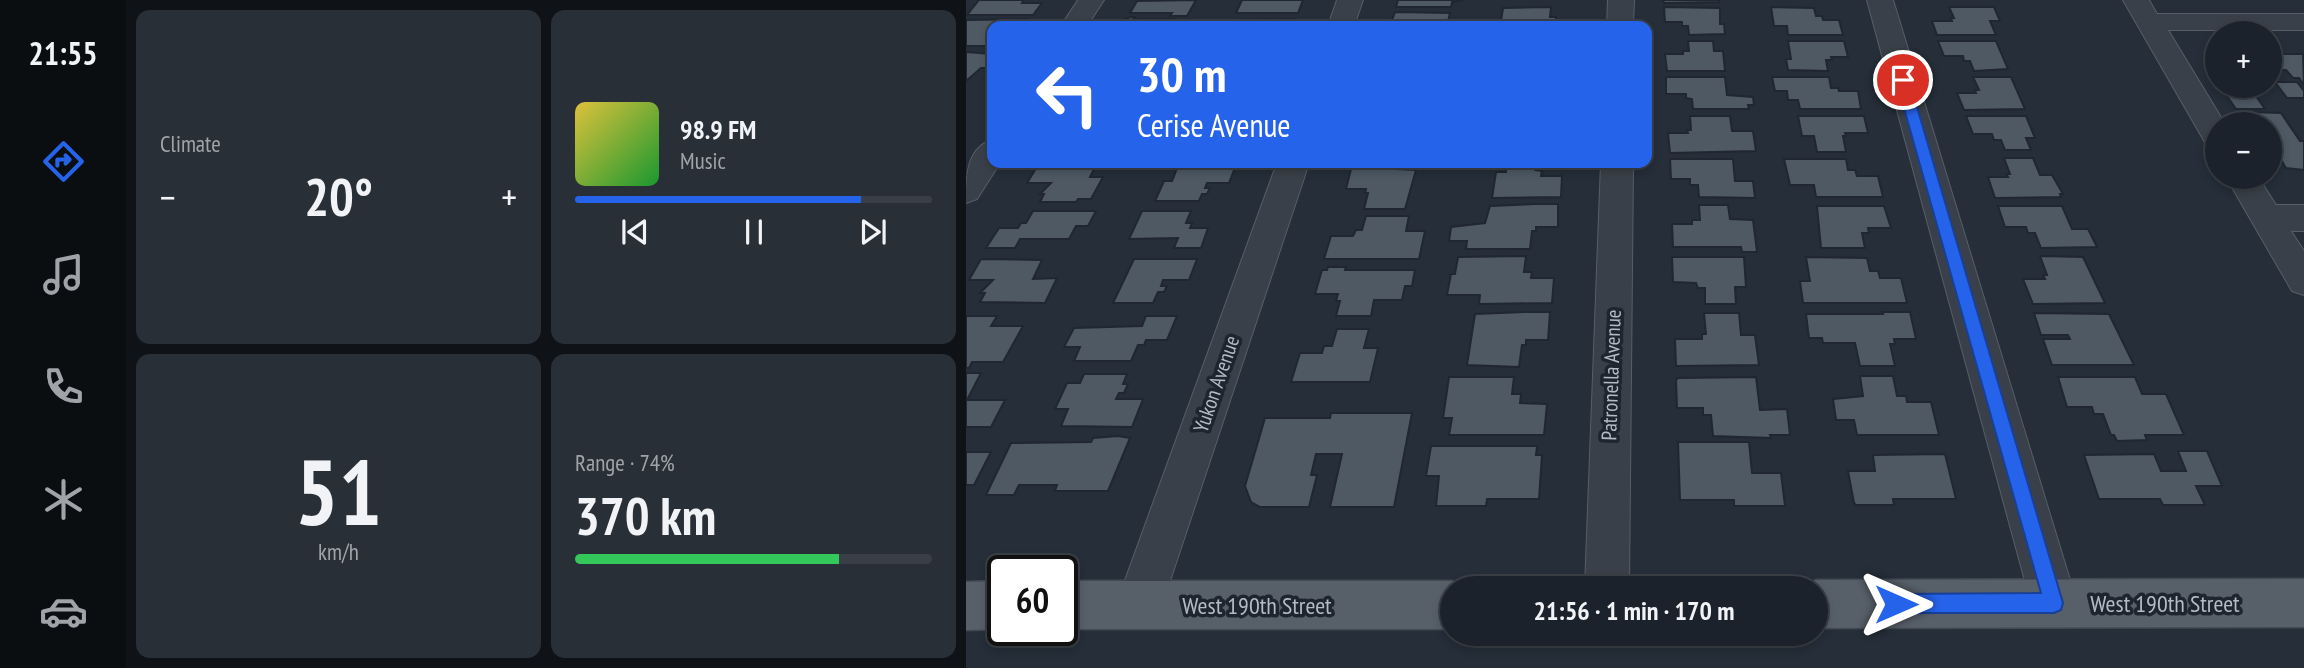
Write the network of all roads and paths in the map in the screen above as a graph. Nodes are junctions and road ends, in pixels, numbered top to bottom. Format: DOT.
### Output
graph roads {
  1 [pos="1091,0"];
  2 [pos="1350,0"];
  3 [pos="1621,0"];
  4 [pos="1880,0"];
  5 [pos="2142,11"];
  6 [pos="1077,21"];
  7 [pos="1343,21"];
  8 [pos="1620,21"];
  9 [pos="2304,22"];
  10 [pos="2205,116"];
  11 [pos="987,159"];
  12 [pos="1291,168"];
  13 [pos="1617,168"];
  14 [pos="2249,189"];
  15 [pos="966,191"];
  16 [pos="2266,218"];
  17 [pos="2304,218"];
  18 [pos="2304,281"];
  19 [pos="1607,576"];
  20 [pos="2054,603"];
  21 [pos="2304,603"];
  22 [pos="1828,604"];
  23 [pos="1078,605"];
  24 [pos="1139,605"];
  25 [pos="1440,605"];
  26 [pos="966,606"];
  27 [pos="987,606"];
  1 -- 6 [label="street"];
  2 -- 7 [label="street"];
  3 -- 8 [label="street"];
  4 -- 20 [label="street"];
  5 -- 9 [label="street"];
  5 -- 10 [label="street"];
  11 -- 15 [label="street"];
  12 -- 24 [label="street, Yukon Avenue"];
  13 -- 19 [label="street, Patronella Avenue"];
  14 -- 16 [label="street"];
  16 -- 17 [label="street"];
  16 -- 18 [label="street"];
  20 -- 21 [label="main road, West 190th Street"];
  20 -- 22 [label="main road, West 190th Street"];
  23 -- 24 [label="main road, West 190th Street"];
  24 -- 25 [label="main road, West 190th Street"];
  26 -- 27 [label="main road"];
}
